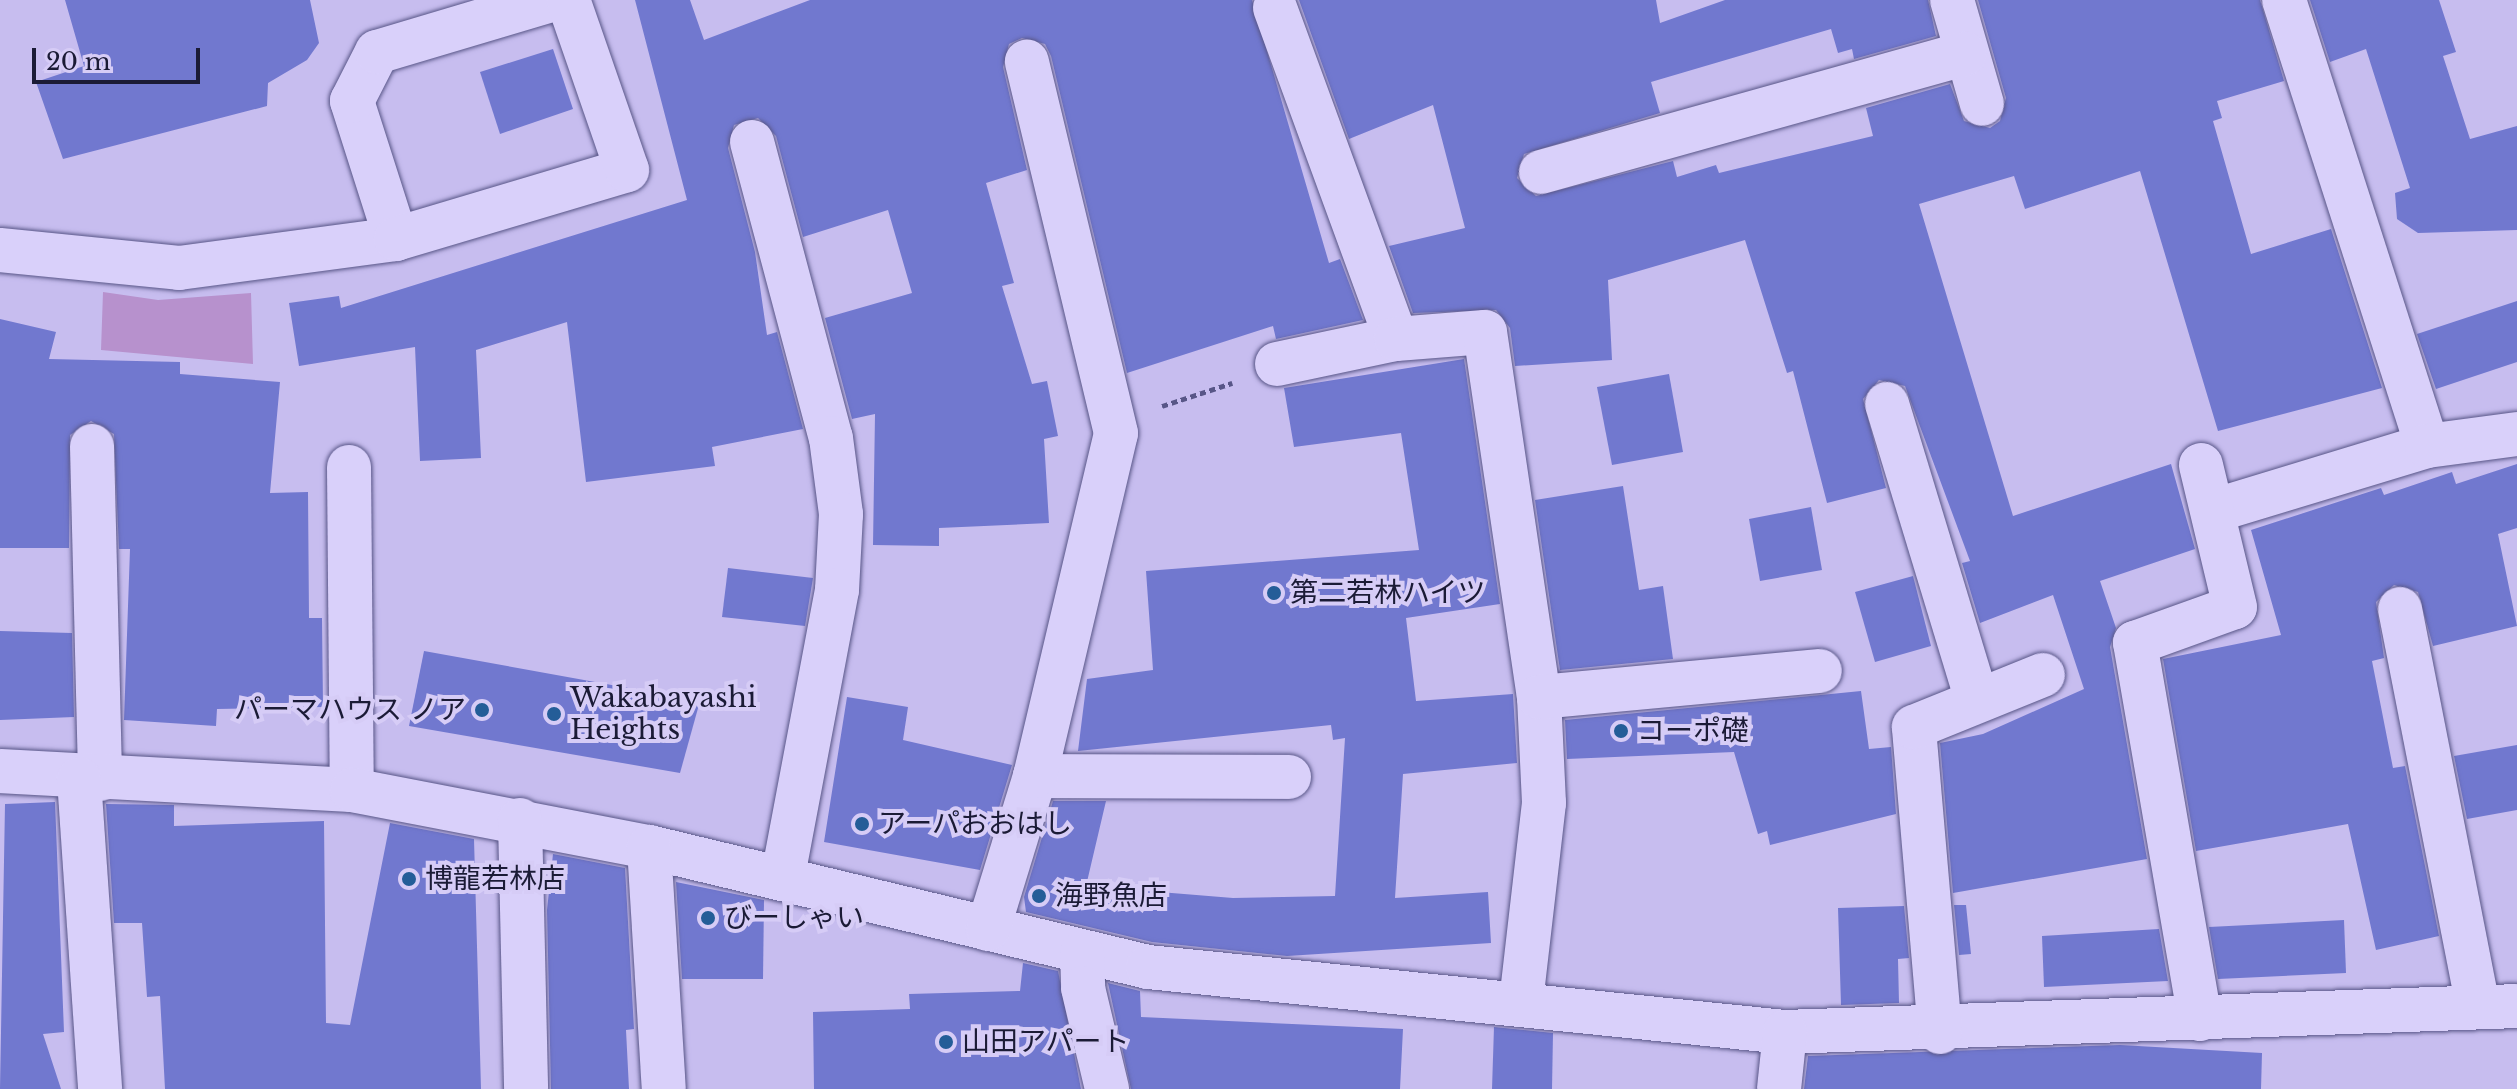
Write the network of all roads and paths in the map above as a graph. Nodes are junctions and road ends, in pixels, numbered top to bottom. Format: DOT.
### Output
graph roads {
  1 [pos="551,0"];
  2 [pos="568,0"];
  3 [pos="1952,0"];
  4 [pos="2284,0"];
  5 [pos="1275,8"];
  6 [pos="1965,54"];
  7 [pos="1027,62"];
  8 [pos="1982,104"];
  9 [pos="752,142"];
  10 [pos="1541,172"];
  11 [pos="396,239"];
  12 [pos="0,250"];
  13 [pos="1396,339"];
  14 [pos="1277,364"];
  15 [pos="1887,404"];
  16 [pos="1116,433"];
  17 [pos="2517,434"];
  18 [pos="92,446"];
  19 [pos="2427,446"];
  20 [pos="2201,465"];
  21 [pos="349,467"];
  22 [pos="2213,511"];
  23 [pos="2400,609"];
  24 [pos="1820,671"];
  25 [pos="2043,675"];
  26 [pos="1539,697"];
  27 [pos="1976,697"];
  28 [pos="0,771"];
  29 [pos="1035,776"];
  30 [pos="1289,777"];
  31 [pos="90,779"];
  32 [pos="352,790"];
  33 [pos="520,820"];
  34 [pos="649,847"];
  35 [pos="783,877"];
  36 [pos="988,929"];
  37 [pos="1082,953"];
  38 [pos="1521,1003"];
  39 [pos="2498,1005"];
  40 [pos="2200,1019"];
  41 [pos="1785,1032"];
  42 [pos="1940,1032"];
  43 [pos="100,1089"];
  44 [pos="526,1089"];
  45 [pos="664,1089"];
  46 [pos="1107,1089"];
  47 [pos="1779,1089"];
  1 -- 11 [label="street"];
  2 -- 11 [label="street"];
  3 -- 6 [label="street"];
  4 -- 19 [label="street"];
  5 -- 13 [label="street"];
  6 -- 8 [label="street"];
  6 -- 10 [label="street"];
  7 -- 16 [label="street"];
  9 -- 35 [label="street"];
  11 -- 12 [label="street"];
  13 -- 14 [label="street"];
  13 -- 26 [label="street"];
  14 -- 16 [label="path"];
  15 -- 27 [label="street"];
  16 -- 29 [label="street"];
  17 -- 19 [label="street"];
  18 -- 31 [label="street"];
  19 -- 22 [label="street"];
  20 -- 22 [label="street"];
  21 -- 32 [label="street"];
  22 -- 40 [label="street"];
  23 -- 39 [label="street"];
  24 -- 26 [label="street"];
  25 -- 27 [label="street"];
  26 -- 38 [label="street"];
  27 -- 42 [label="street"];
  28 -- 31 [label="street"];
  29 -- 30 [label="street"];
  29 -- 36 [label="street"];
  31 -- 32 [label="street"];
  31 -- 43 [label="street"];
  32 -- 33 [label="street"];
  33 -- 34 [label="street"];
  33 -- 44 [label="street"];
  34 -- 35 [label="street"];
  34 -- 45 [label="street"];
  35 -- 36 [label="street"];
  36 -- 37 [label="street"];
  37 -- 38 [label="street"];
  37 -- 46 [label="street"];
  38 -- 41 [label="street"];
  39 -- 40 [label="street"];
  40 -- 42 [label="street"];
  41 -- 42 [label="street"];
  41 -- 47 [label="street"];
}
